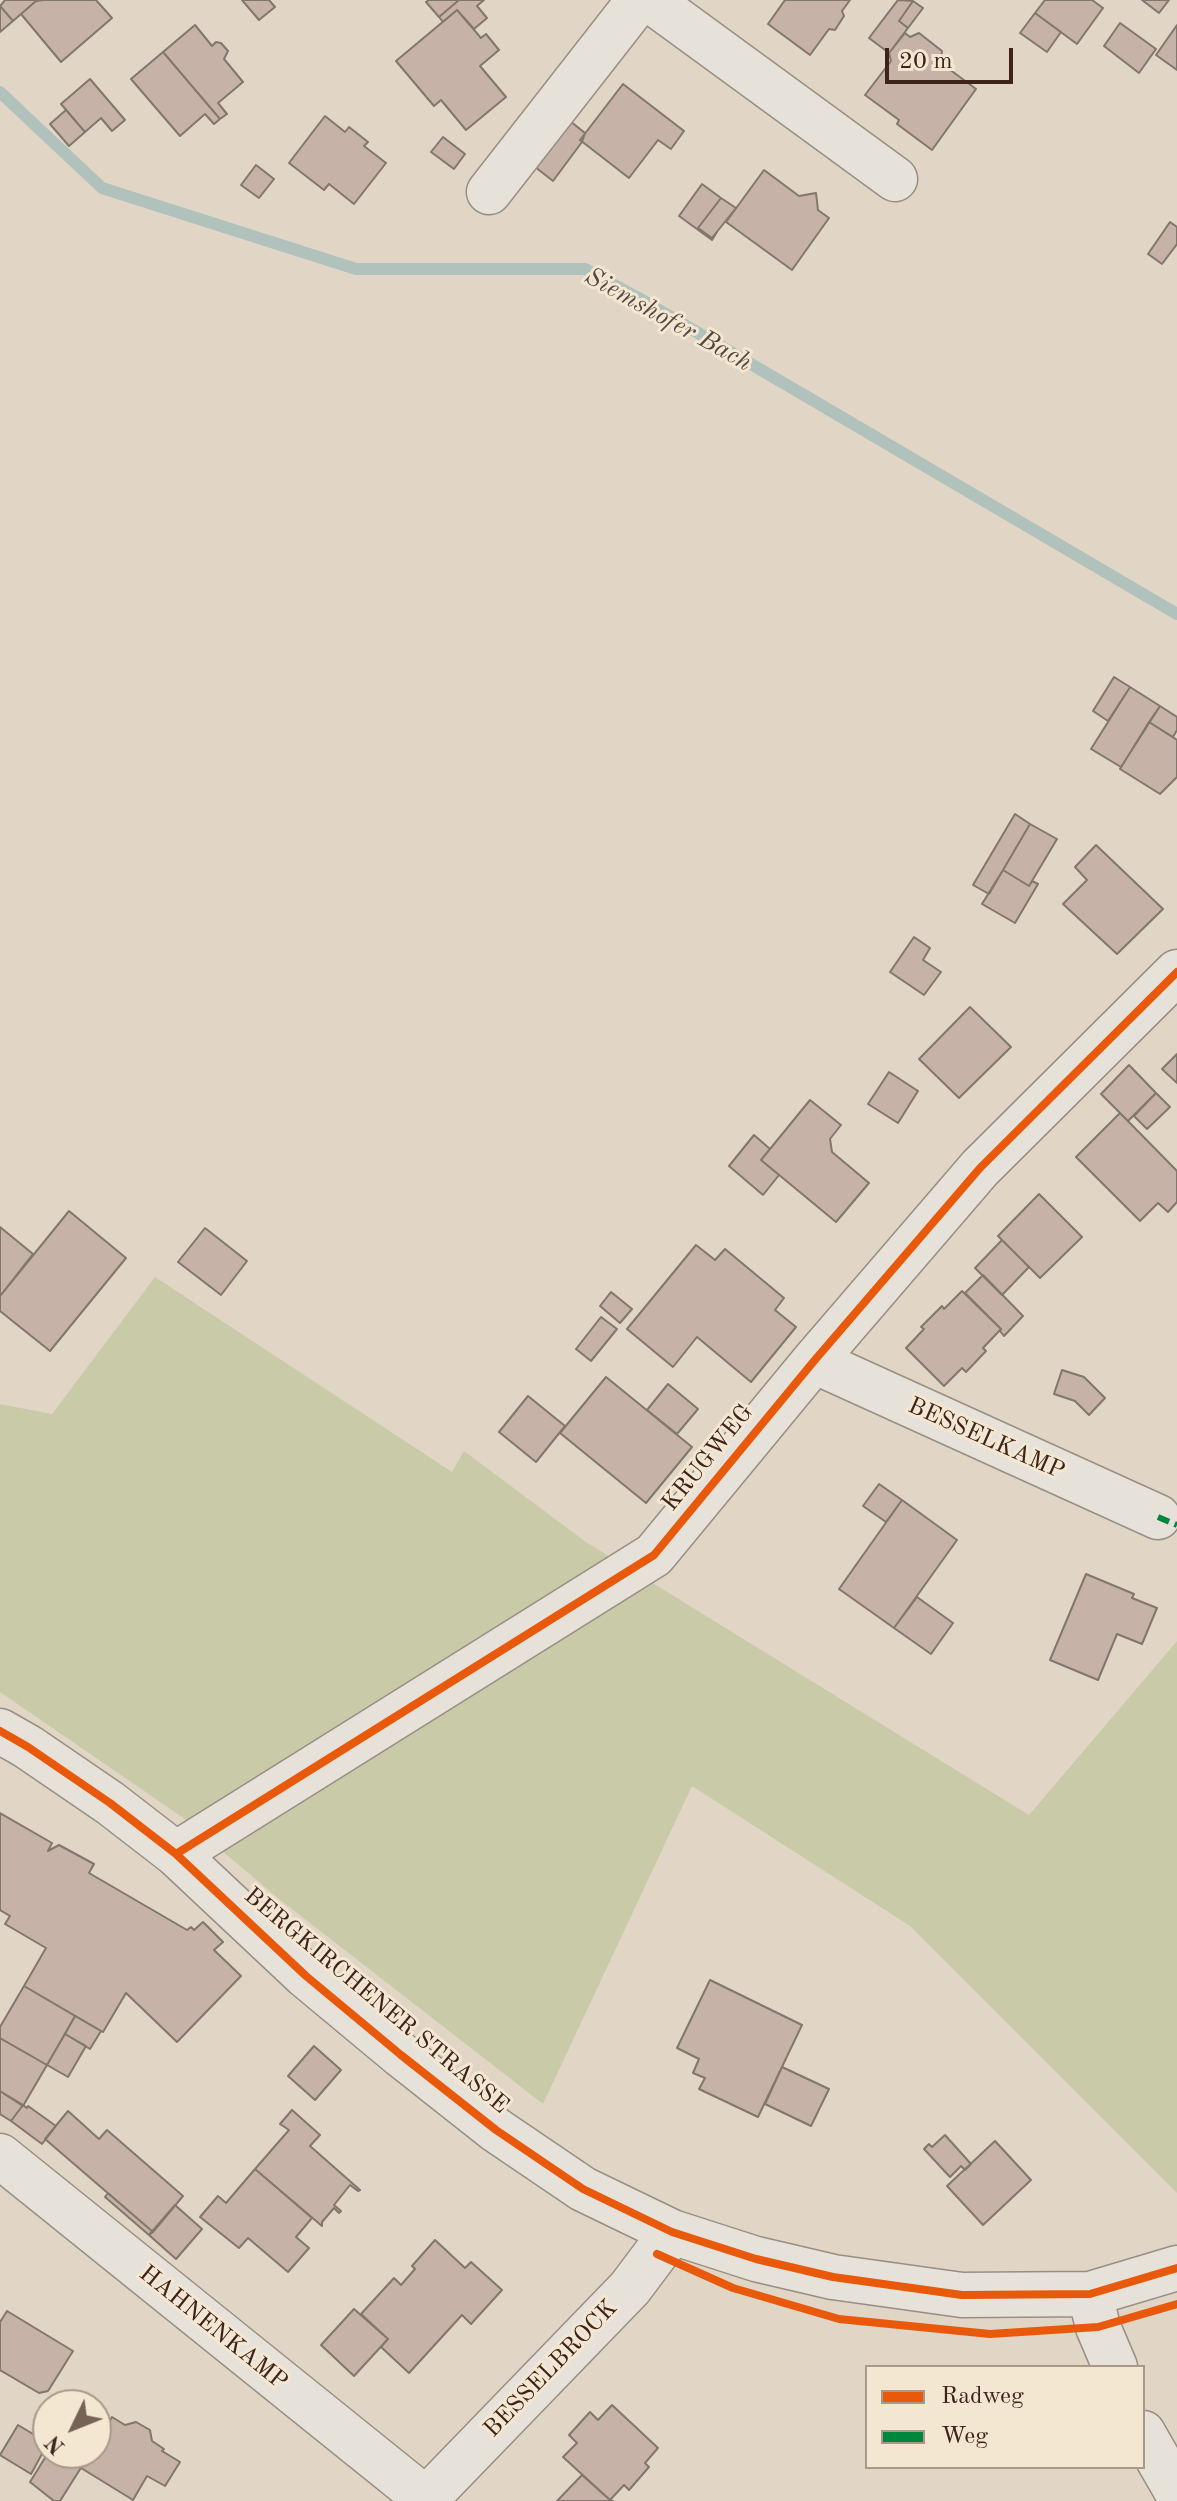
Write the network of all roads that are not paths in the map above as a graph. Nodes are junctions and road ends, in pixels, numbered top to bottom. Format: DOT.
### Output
graph roads {
  1 [pos="639,0"];
  2 [pos="650,0"];
  3 [pos="895,179"];
  4 [pos="489,192"];
  5 [pos="1177,972"];
  6 [pos="814,1361"];
  7 [pos="1158,1517"];
  8 [pos="0,1731"];
  9 [pos="176,1854"];
  10 [pos="0,2156"];
  11 [pos="672,2232"];
  12 [pos="1177,2268"];
  13 [pos="1090,2294"];
  14 [pos="1114,2365"];
  15 [pos="1145,2436"];
  16 [pos="1177,2492"];
  17 [pos="425,2500"];
  1 -- 4 [label="street"];
  2 -- 3 [label="street"];
  5 -- 6 [label="street, KRUGWEG"];
  6 -- 7 [label="street, BESSELKAMP"];
  6 -- 9 [label="street, KRUGWEG"];
  8 -- 9 [label="street, BERGKIRCHENER STRASSE"];
  9 -- 11 [label="street, BERGKIRCHENER STRASSE"];
  10 -- 17 [label="street, HAHNENKAMP"];
  11 -- 13 [label="street, BERGKIRCHENER STRASSE"];
  11 -- 17 [label="street, BESSELBROCK"];
  12 -- 13 [label="street, BERGKIRCHENER STRASSE"];
  13 -- 14 [label="street"];
  15 -- 16 [label="street"];
}
